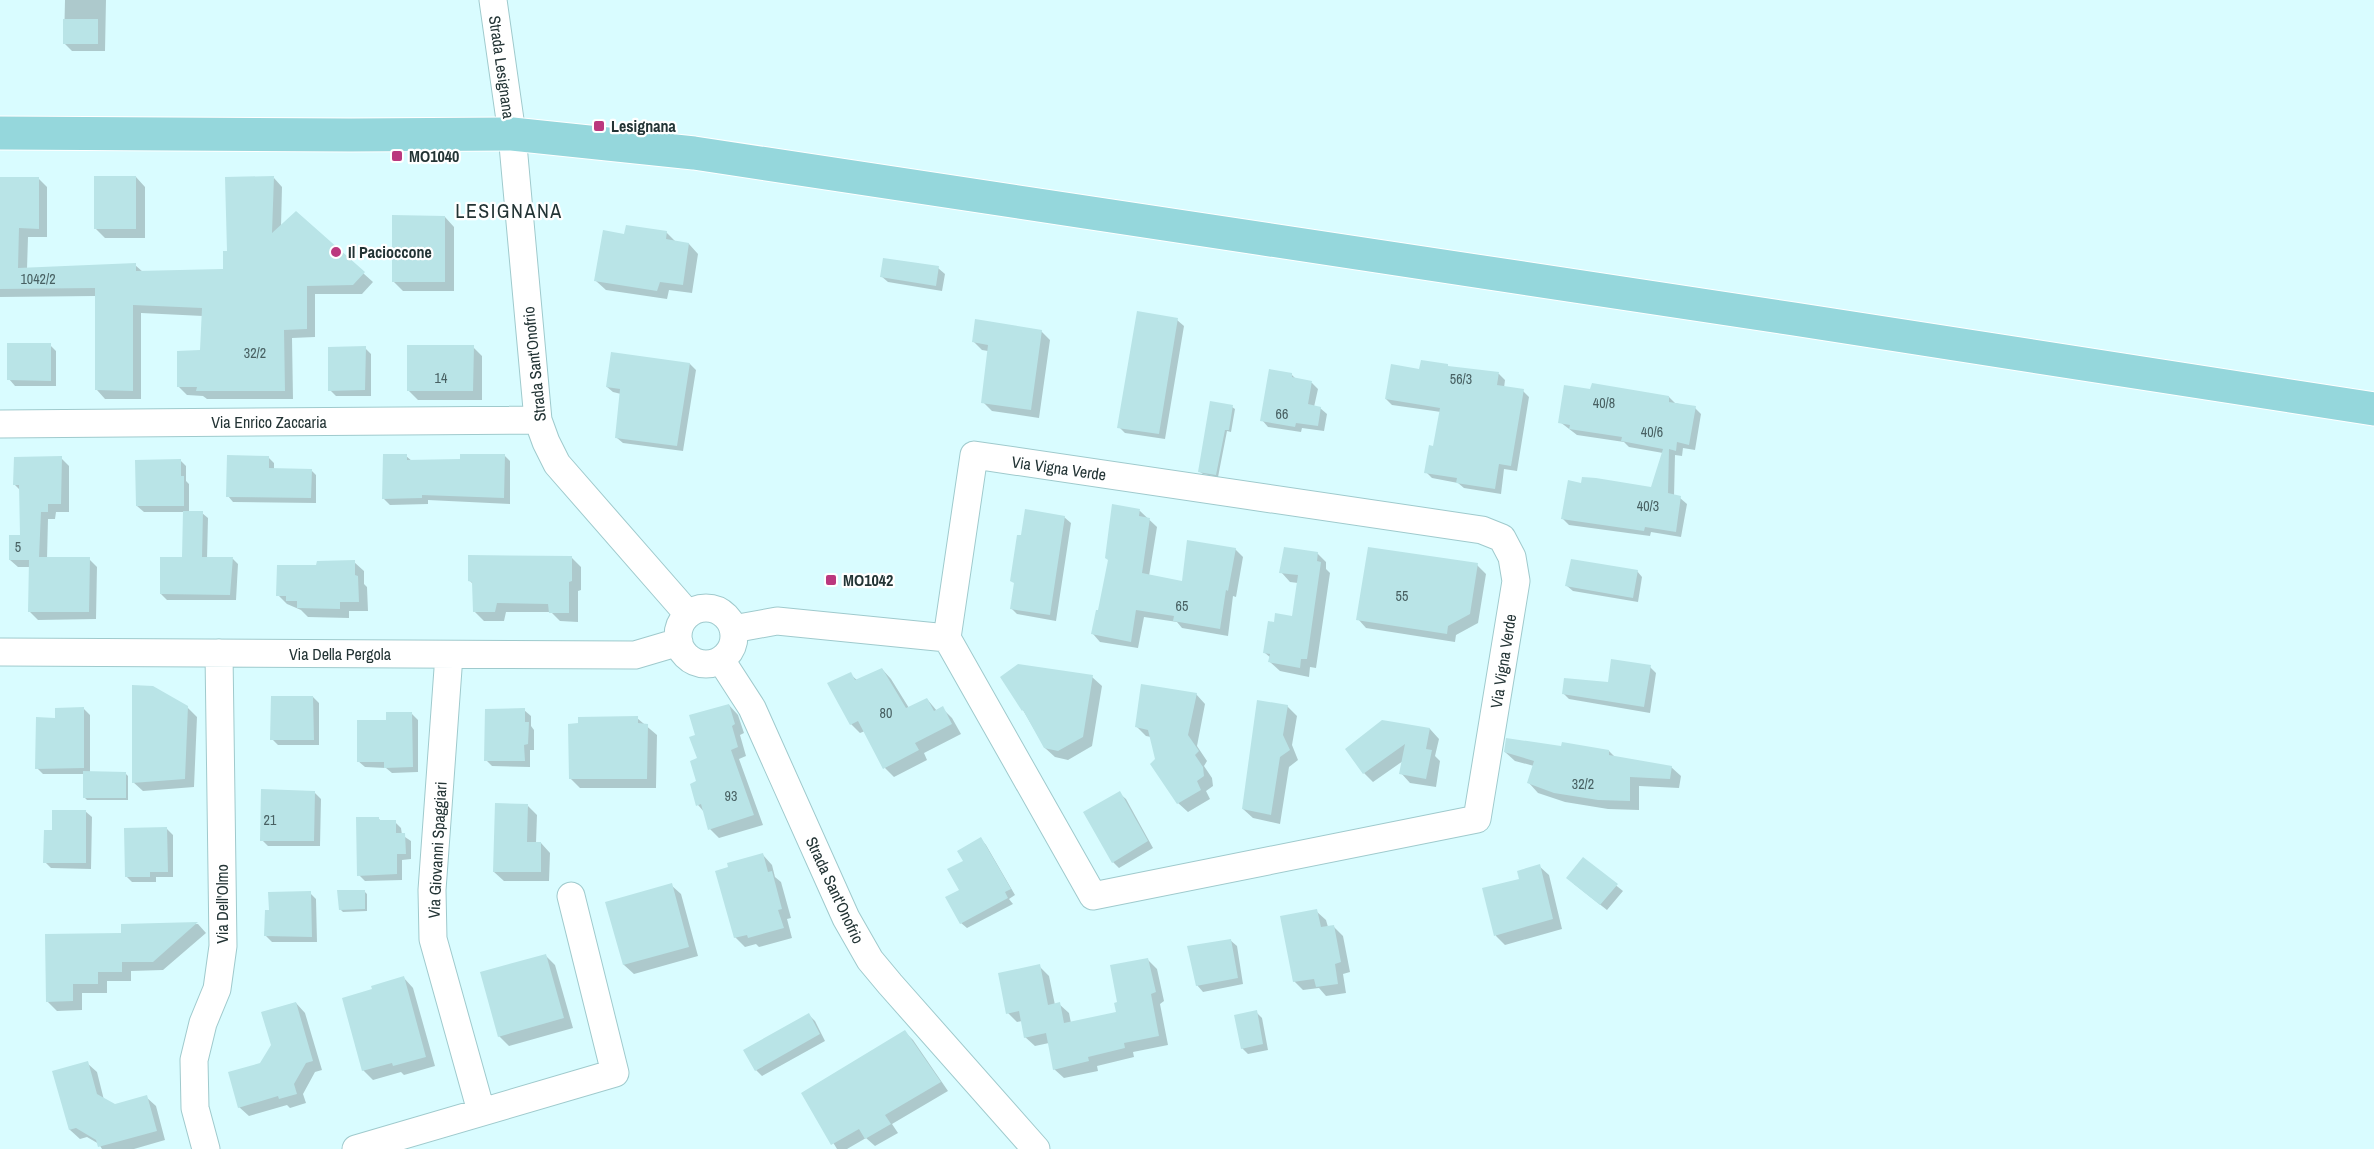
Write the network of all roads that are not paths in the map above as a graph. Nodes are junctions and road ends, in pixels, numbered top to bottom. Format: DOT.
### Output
graph roads {
  1 [pos="493,0"];
  2 [pos="0,132"];
  3 [pos="512,134"];
  4 [pos="2374,409"];
  5 [pos="538,420"];
  6 [pos="0,424"];
  7 [pos="688,614"];
  8 [pos="733,629"];
  9 [pos="947,638"];
  10 [pos="679,642"];
  11 [pos="0,652"];
  12 [pos="219,653"];
  13 [pos="449,655"];
  14 [pos="720,660"];
  15 [pos="571,896"];
  16 [pos="481,1111"];
  17 [pos="206,1149"];
  18 [pos="356,1149"];
  19 [pos="1036,1149"];
  1 -- 3 [label="street, Strada Lesignana"];
  2 -- 3 [label="main road"];
  3 -- 4 [label="main road"];
  3 -- 5 [label="street, Strada Sant'Onofrio"];
  5 -- 6 [label="street, Via Enrico Zaccaria"];
  5 -- 7 [label="street, Strada Sant'Onofrio"];
  7 -- 8 [label="street"];
  7 -- 10 [label="street"];
  8 -- 9 [label="street"];
  8 -- 14 [label="street"];
  9 -- 9 [label="street, Via Vigna Verde"];
  10 -- 13 [label="street, Via Della Pergola"];
  10 -- 14 [label="street"];
  11 -- 12 [label="street, Via Della Pergola"];
  12 -- 13 [label="street, Via Della Pergola"];
  12 -- 17 [label="street, Via Dell'Olmo"];
  13 -- 16 [label="street, Via Giovanni Spaggiari"];
  14 -- 19 [label="street, Strada Sant'Onofrio"];
  15 -- 16 [label="street"];
  16 -- 18 [label="street"];
}
